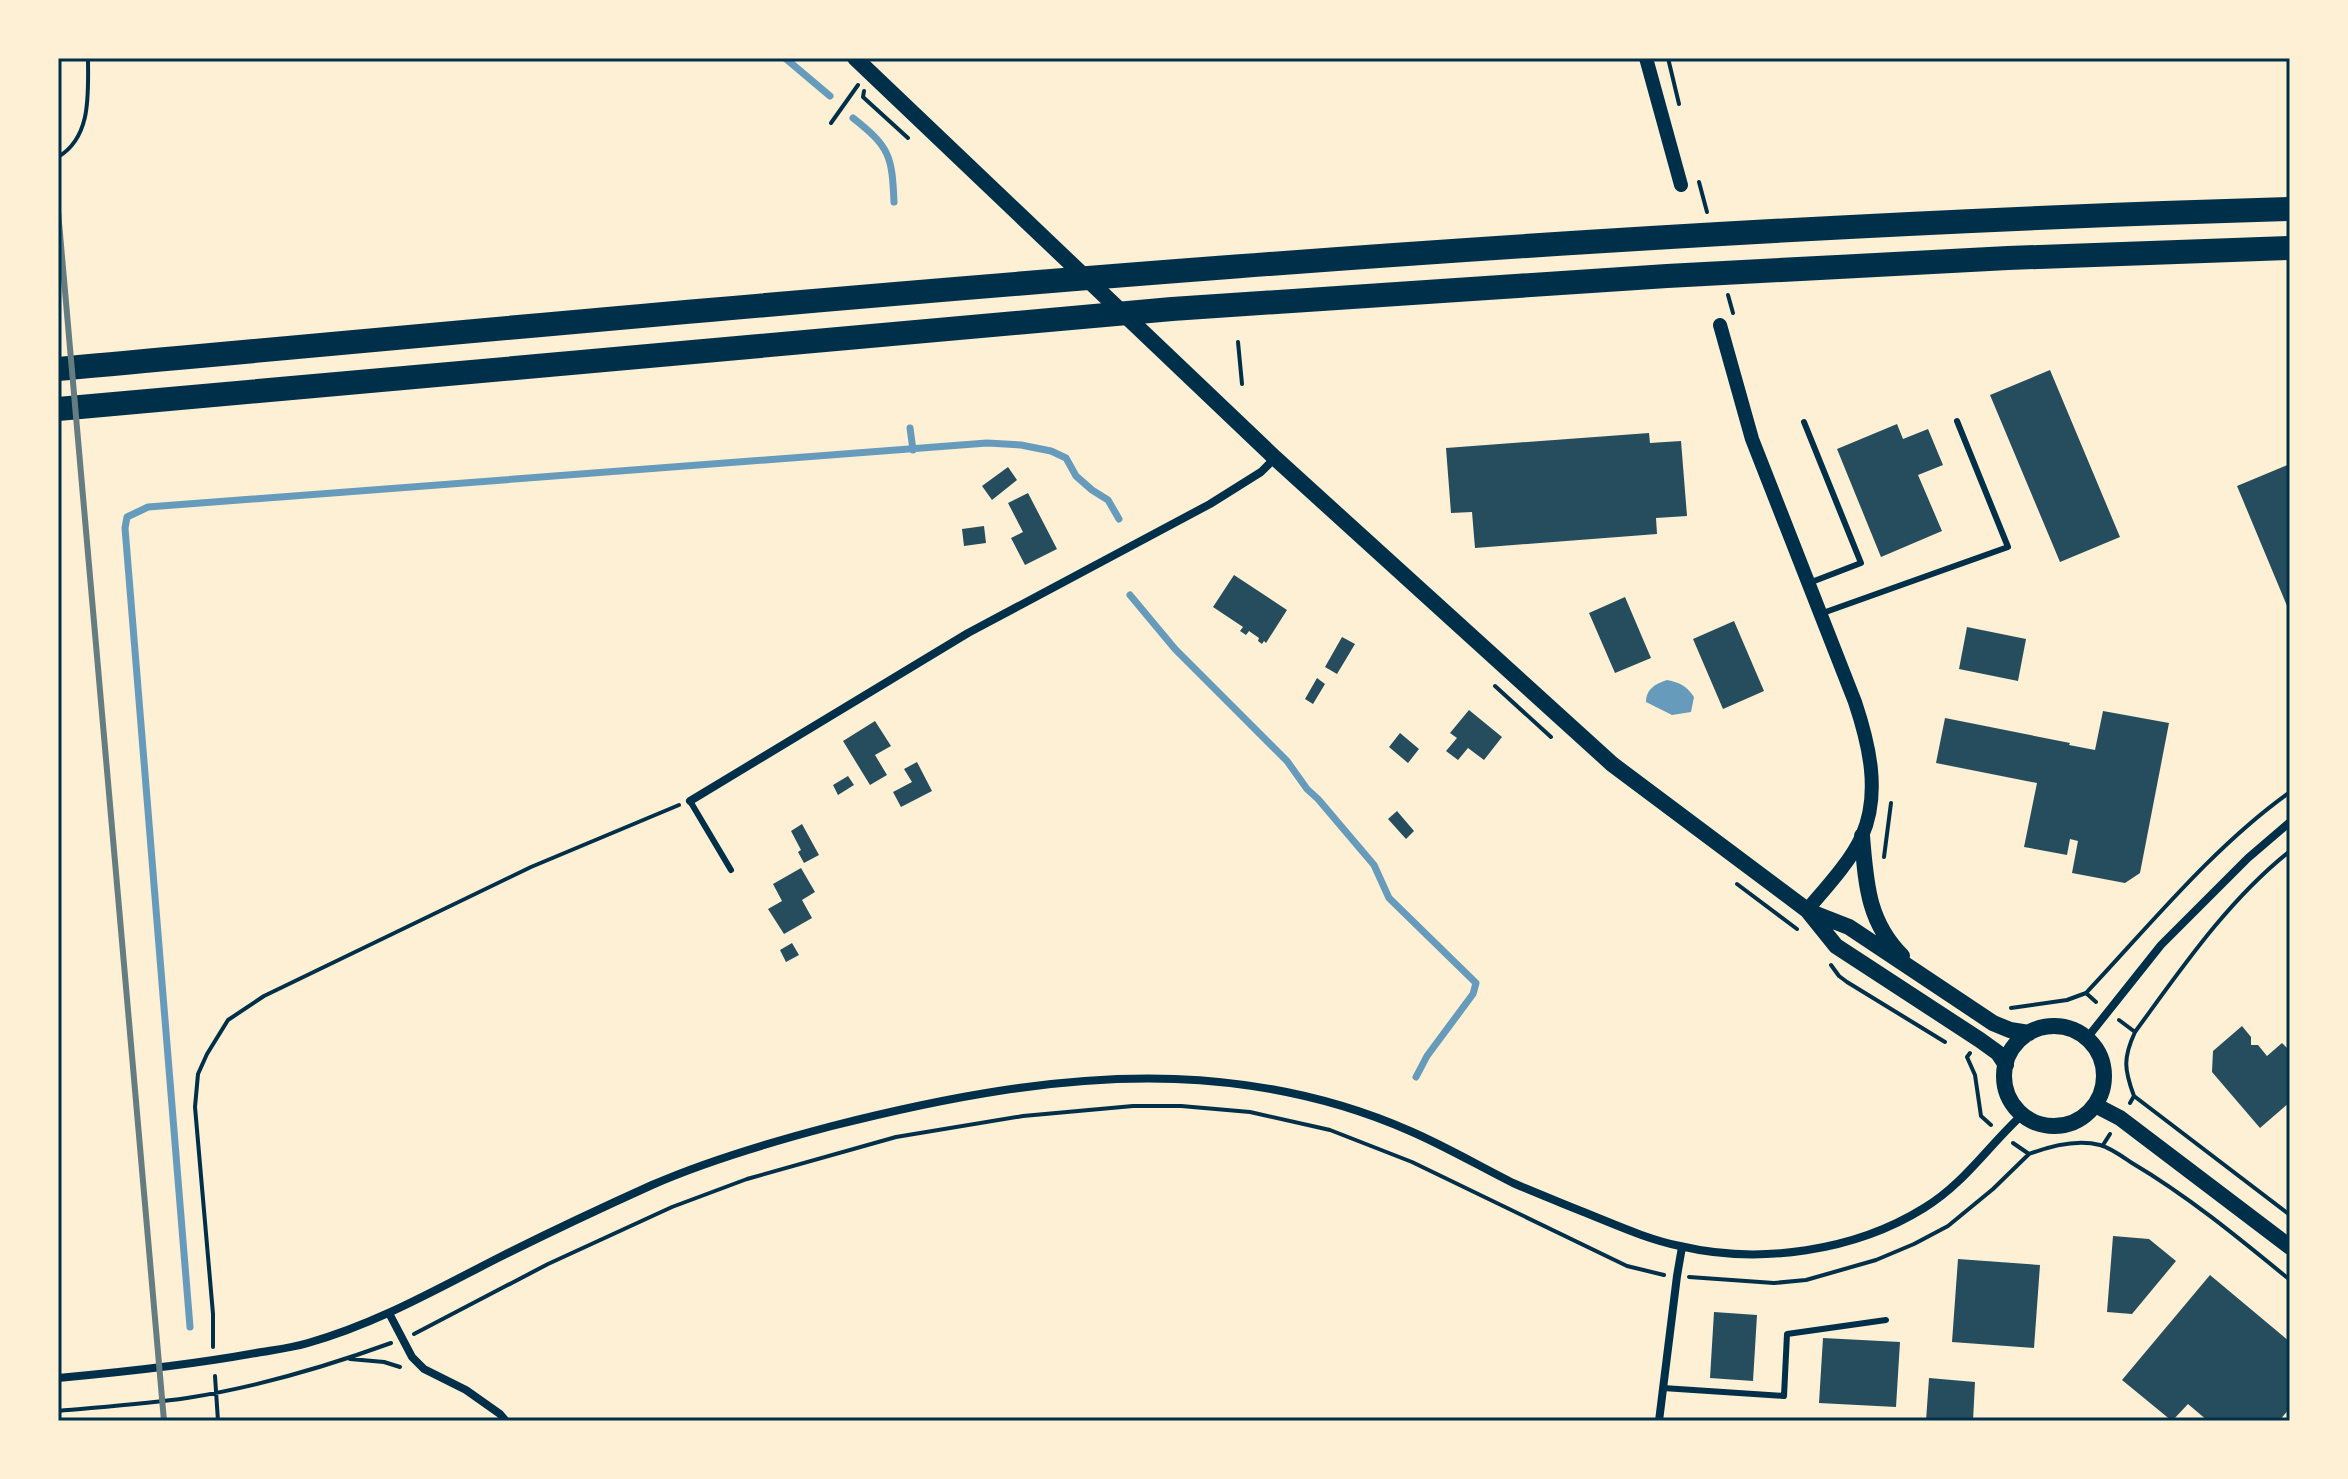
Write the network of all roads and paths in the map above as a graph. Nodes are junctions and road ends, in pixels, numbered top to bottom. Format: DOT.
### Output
graph roads {
  1 [pos="88,58"];
  2 [pos="855,58"];
  3 [pos="1646,58"];
  4 [pos="869,70"];
  5 [pos="831,123"];
  6 [pos="58,157"];
  7 [pos="1681,185"];
  8 [pos="2290,209"];
  9 [pos="2290,248"];
  10 [pos="1720,325"];
  11 [pos="1238,342"];
  12 [pos="58,369"];
  13 [pos="1242,384"];
  14 [pos="58,409"];
  15 [pos="1957,421"];
  16 [pos="1804,422"];
  17 [pos="1275,458"];
  18 [pos="1808,583"];
  19 [pos="1820,614"];
  20 [pos="2290,792"];
  21 [pos="690,801"];
  22 [pos="2290,822"];
  23 [pos="1862,836"];
  24 [pos="2290,851"];
  25 [pos="731,870"];
  26 [pos="1807,910"];
  27 [pos="1920,974"];
  28 [pos="2086,993"];
  29 [pos="2108,1013"];
  30 [pos="1993,1023"];
  31 [pos="2135,1032"];
  32 [pos="2029,1033"];
  33 [pos="2087,1038"];
  34 [pos="1980,1040"];
  35 [pos="2006,1065"];
  36 [pos="2134,1096"];
  37 [pos="2095,1105"];
  38 [pos="2023,1114"];
  39 [pos="2120,1118"];
  40 [pos="2001,1134"];
  41 [pos="2103,1145"];
  42 [pos="2029,1154"];
  43 [pos="2290,1215"];
  44 [pos="1682,1247"];
  45 [pos="2290,1247"];
  46 [pos="1677,1276"];
  47 [pos="2290,1280"];
  48 [pos="390,1315"];
  49 [pos="1886,1320"];
  50 [pos="402,1339"];
  51 [pos="214,1361"];
  52 [pos="58,1378"];
  53 [pos="1663,1388"];
  54 [pos="216,1392"];
  55 [pos="58,1411"];
  56 [pos="218,1421"];
  57 [pos="506,1421"];
  58 [pos="1659,1421"];
  1 -- 6 [label="path"];
  2 -- 4 [label="main road"];
  3 -- 7 [label="street"];
  4 -- 5 [label="path"];
  4 -- 17 [label="main road"];
  8 -- 12 [label="highway"];
  9 -- 14 [label="highway"];
  10 -- 18 [label="street"];
  11 -- 13 [label="path"];
  15 -- 19 [label="lane"];
  16 -- 18 [label="lane"];
  17 -- 21 [label="street"];
  17 -- 26 [label="main road"];
  18 -- 19 [label="street"];
  19 -- 23 [label="street"];
  20 -- 28 [label="path"];
  21 -- 25 [label="lane"];
  21 -- 51 [label="path"];
  22 -- 29 [label="street"];
  23 -- 26 [label="street"];
  23 -- 27 [label="main road"];
  24 -- 31 [label="path"];
  26 -- 27 [label="main road"];
  26 -- 34 [label="main road"];
  27 -- 30 [label="main road"];
  28 -- 29 [label="path"];
  28 -- 30 [label="path"];
  29 -- 31 [label="path"];
  29 -- 33 [label="street"];
  30 -- 32 [label="main road"];
  31 -- 36 [label="path"];
  32 -- 33 [label="main road"];
  32 -- 35 [label="main road"];
  33 -- 37 [label="main road"];
  34 -- 35 [label="main road"];
  34 -- 40 [label="path"];
  35 -- 38 [label="main road"];
  36 -- 39 [label="path"];
  36 -- 43 [label="path"];
  37 -- 38 [label="main road"];
  37 -- 39 [label="main road"];
  38 -- 40 [label="street"];
  39 -- 41 [label="path"];
  39 -- 45 [label="main road"];
  40 -- 42 [label="path"];
  40 -- 44 [label="street"];
  41 -- 42 [label="path"];
  41 -- 47 [label="path"];
  42 -- 46 [label="path"];
  44 -- 46 [label="street"];
  44 -- 48 [label="street"];
  46 -- 50 [label="path"];
  46 -- 53 [label="street"];
  48 -- 50 [label="street"];
  48 -- 51 [label="street"];
  49 -- 53 [label="lane"];
  50 -- 54 [label="path"];
  50 -- 57 [label="street"];
  51 -- 52 [label="street"];
  53 -- 58 [label="street"];
  54 -- 55 [label="path"];
  54 -- 56 [label="path"];
}
